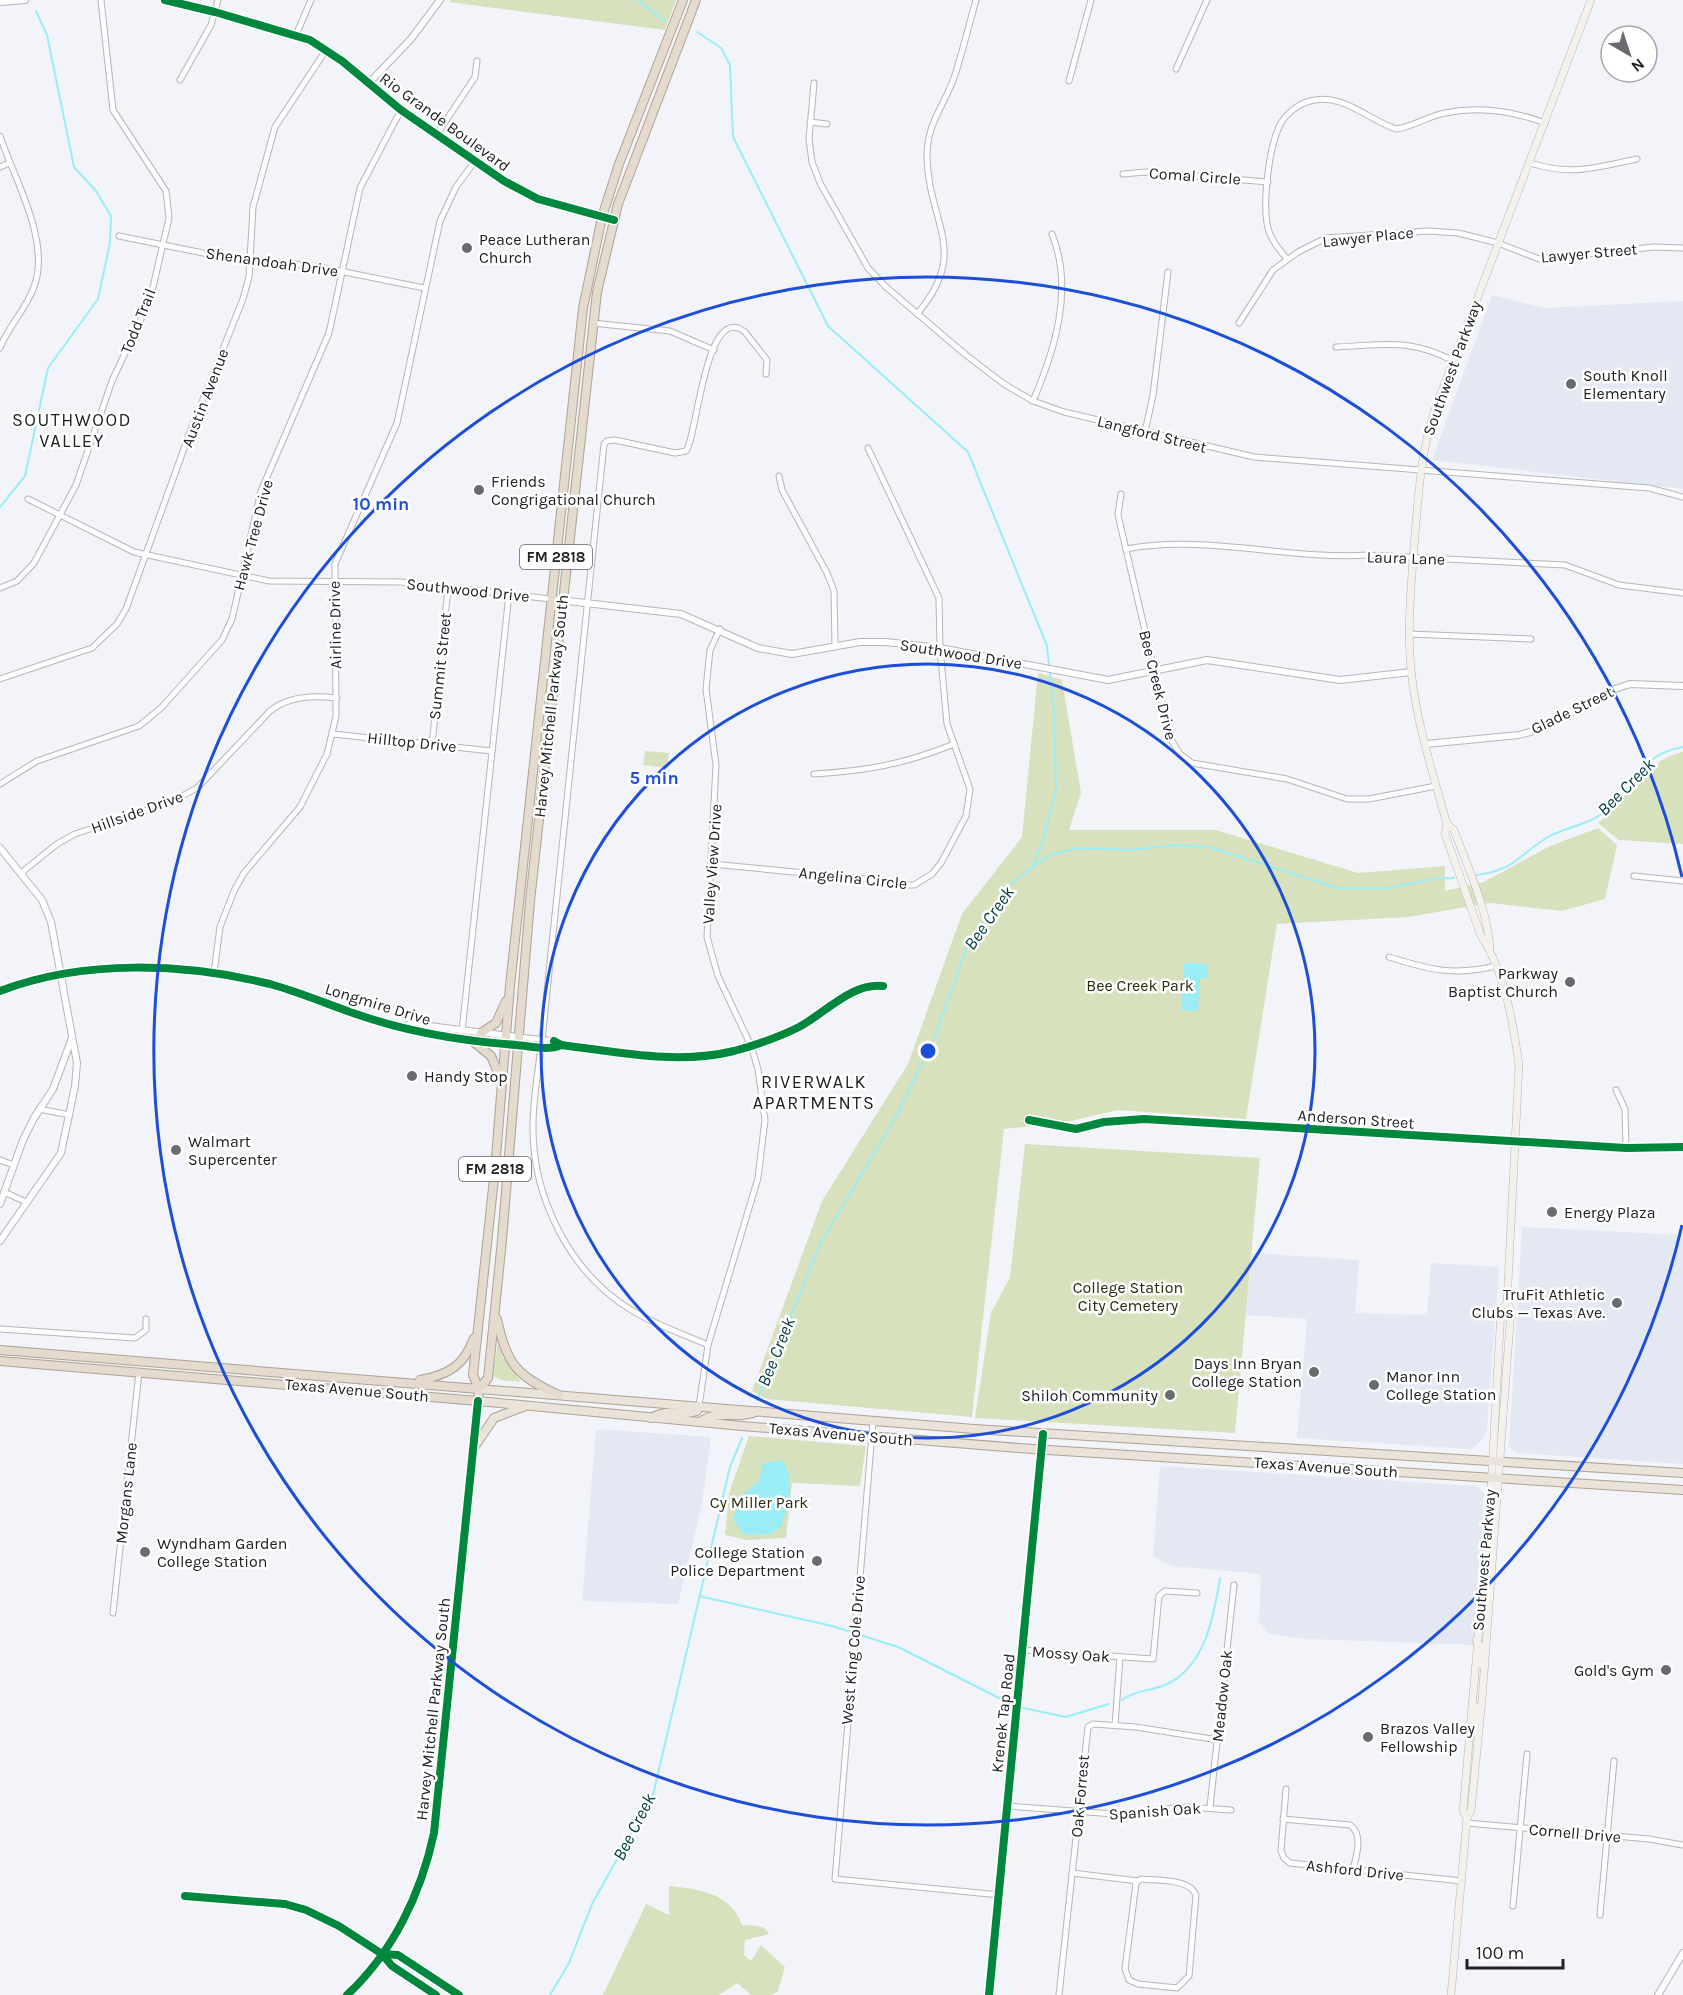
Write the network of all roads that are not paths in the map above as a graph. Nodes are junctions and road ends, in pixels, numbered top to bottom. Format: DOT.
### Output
graph roads {
  1 [pos="25,0"];
  2 [pos="100,0"];
  3 [pos="165,0"];
  4 [pos="218,0"];
  5 [pos="311,0"];
  6 [pos="440,0"];
  7 [pos="683,0"];
  8 [pos="696,0"];
  9 [pos="976,0"];
  10 [pos="1091,0"];
  11 [pos="1207,0"];
  12 [pos="1591,0"];
  13 [pos="0,2"];
  14 [pos="215,12"];
  15 [pos="296,35"];
  16 [pos="326,50"];
  17 [pos="477,61"];
  18 [pos="1176,69"];
  19 [pos="180,80"];
  20 [pos="1069,81"];
  21 [pos="369,83"];
  22 [pos="814,83"];
  23 [pos="401,110"];
  24 [pos="810,122"];
  25 [pos="1545,123"];
  26 [pos="827,124"];
  27 [pos="437,134"];
  28 [pos="0,136"];
  29 [pos="1637,159"];
  30 [pos="476,161"];
  31 [pos="9,163"];
  32 [pos="1530,163"];
  33 [pos="0,167"];
  34 [pos="1123,174"];
  35 [pos="1268,182"];
  36 [pos="602,217"];
  37 [pos="614,220"];
  38 [pos="1052,234"];
  39 [pos="119,236"];
  40 [pos="1498,243"];
  41 [pos="163,245"];
  42 [pos="1683,248"];
  43 [pos="1287,259"];
  44 [pos="250,260"];
  45 [pos="342,272"];
  46 [pos="1168,272"];
  47 [pos="424,288"];
  48 [pos="917,314"];
  49 [pos="592,323"];
  50 [pos="1239,323"];
  51 [pos="1336,347"];
  52 [pos="0,348"];
  53 [pos="714,350"];
  54 [pos="1452,360"];
  55 [pos="765,375"];
  56 [pos="1033,401"];
  57 [pos="1144,432"];
  58 [pos="868,448"];
  59 [pos="1420,471"];
  60 [pos="779,476"];
  61 [pos="1121,494"];
  62 [pos="1683,497"];
  63 [pos="28,499"];
  64 [pos="61,515"];
  65 [pos="1126,549"];
  66 [pos="146,555"];
  67 [pos="1413,559"];
  68 [pos="242,574"];
  69 [pos="335,582"];
  70 [pos="0,588"];
  71 [pos="448,588"];
  72 [pos="1683,593"];
  73 [pos="508,594"];
  74 [pos="550,599"];
  75 [pos="562,600"];
  76 [pos="587,603"];
  77 [pos="720,630"];
  78 [pos="1410,634"];
  79 [pos="1531,639"];
  80 [pos="835,647"];
  81 [pos="940,648"];
  82 [pos="1154,672"];
  83 [pos="1411,672"];
  84 [pos="0,679"];
  85 [pos="1683,686"];
  86 [pos="337,698"];
  87 [pos="333,734"];
  88 [pos="432,744"];
  89 [pos="954,744"];
  90 [pos="1426,744"];
  91 [pos="492,751"];
  92 [pos="814,774"];
  93 [pos="0,784"];
  94 [pos="1436,786"];
  95 [pos="0,848"];
  96 [pos="712,864"];
  97 [pos="21,873"];
  98 [pos="1634,876"];
  99 [pos="1683,880"];
  100 [pos="1389,957"];
  101 [pos="1496,966"];
  102 [pos="214,973"];
  103 [pos="63,975"];
  104 [pos="510,986"];
  105 [pos="883,986"];
  106 [pos="0,991"];
  107 [pos="403,1026"];
  108 [pos="462,1031"];
  109 [pos="481,1033"];
  110 [pos="72,1038"];
  111 [pos="471,1040"];
  112 [pos="506,1040"];
  113 [pos="542,1040"];
  114 [pos="517,1041"];
  115 [pos="561,1045"];
  116 [pos="751,1046"];
  117 [pos="541,1047"];
  118 [pos="502,1087"];
  119 [pos="1616,1090"];
  120 [pos="39,1109"];
  121 [pos="70,1116"];
  122 [pos="1029,1120"];
  123 [pos="1517,1142"];
  124 [pos="1683,1147"];
  125 [pos="1626,1148"];
  126 [pos="0,1160"];
  127 [pos="14,1165"];
  128 [pos="4,1192"];
  129 [pos="26,1202"];
  130 [pos="0,1204"];
  131 [pos="0,1241"];
  132 [pos="495,1311"];
  133 [pos="146,1319"];
  134 [pos="478,1326"];
  135 [pos="0,1329"];
  136 [pos="708,1345"];
  137 [pos="0,1350"];
  138 [pos="0,1361"];
  139 [pos="139,1372"];
  140 [pos="407,1383"];
  141 [pos="479,1389"];
  142 [pos="559,1395"];
  143 [pos="478,1401"];
  144 [pos="527,1406"];
  145 [pos="699,1406"];
  146 [pos="758,1411"];
  147 [pos="650,1418"];
  148 [pos="873,1421"];
  149 [pos="700,1422"];
  150 [pos="1043,1434"];
  151 [pos="872,1437"];
  152 [pos="473,1449"];
  153 [pos="1042,1450"];
  154 [pos="1323,1451"];
  155 [pos="1497,1462"];
  156 [pos="1321,1467"];
  157 [pos="1683,1473"];
  158 [pos="1496,1478"];
  159 [pos="1683,1490"];
  160 [pos="1483,1579"];
  161 [pos="1234,1585"];
  162 [pos="1197,1593"];
  163 [pos="1490,1601"];
  164 [pos="113,1613"];
  165 [pos="1476,1640"];
  166 [pos="1023,1650"];
  167 [pos="1119,1657"];
  168 [pos="1485,1667"];
  169 [pos="1472,1701"];
  170 [pos="1115,1725"];
  171 [pos="1479,1729"];
  172 [pos="1218,1740"];
  173 [pos="1527,1754"];
  174 [pos="1614,1761"];
  175 [pos="1286,1789"];
  176 [pos="1007,1806"];
  177 [pos="1210,1807"];
  178 [pos="1231,1810"];
  179 [pos="1078,1812"];
  180 [pos="1283,1819"];
  181 [pos="1467,1820"];
  182 [pos="1520,1828"];
  183 [pos="1607,1836"];
  184 [pos="1683,1845"];
  185 [pos="1353,1870"];
  186 [pos="1072,1873"];
  187 [pos="1138,1881"];
  188 [pos="1462,1881"];
  189 [pos="1000,1895"];
  190 [pos="185,1896"];
  191 [pos="1513,1906"];
  192 [pos="1600,1915"];
  193 [pos="1683,1953"];
  194 [pos="382,1954"];
  195 [pos="347,1995"];
  196 [pos="436,1995"];
  197 [pos="459,1995"];
  198 [pos="989,1995"];
  199 [pos="1059,1995"];
  200 [pos="1451,1995"];
  201 [pos="1658,1995"];
  1 -- 13 [label="street"];
  2 -- 41 [label="street, Todd Trail"];
  3 -- 14 [label="street, Rio Grande Boulevard"];
  4 -- 14 [label="street"];
  5 -- 15 [label="street"];
  6 -- 21 [label="street"];
  7 -- 36 [label="highway, Harvey Mitchell Parkway South / FM 2818"];
  8 -- 37 [label="highway, Harvey Mitchell Parkway South / FM 2818"];
  9 -- 48 [label="street"];
  10 -- 20 [label="street"];
  11 -- 18 [label="street"];
  12 -- 25 [label="main road, Southwest Parkway"];
  14 -- 15 [label="street, Rio Grande Boulevard"];
  14 -- 19 [label="street"];
  15 -- 16 [label="street, Rio Grande Boulevard"];
  16 -- 21 [label="street, Rio Grande Boulevard"];
  16 -- 44 [label="street, Austin Avenue"];
  17 -- 27 [label="street"];
  21 -- 23 [label="street, Rio Grande Boulevard"];
  22 -- 24 [label="street, Langford Street"];
  23 -- 27 [label="street, Rio Grande Boulevard"];
  23 -- 45 [label="street, Hawk Tree Drive"];
  24 -- 26 [label="street"];
  24 -- 48 [label="street, Langford Street"];
  25 -- 32 [label="main road, Southwest Parkway"];
  25 -- 35 [label="street"];
  27 -- 30 [label="street, Rio Grande Boulevard"];
  28 -- 31 [label="street"];
  29 -- 32 [label="street"];
  30 -- 36 [label="street, Rio Grande Boulevard"];
  30 -- 47 [label="street, Airline Drive"];
  31 -- 33 [label="street"];
  31 -- 52 [label="street"];
  32 -- 40 [label="main road, Southwest Parkway"];
  34 -- 35 [label="street, Comal Circle"];
  35 -- 43 [label="street"];
  36 -- 37 [label="street, Rio Grande Boulevard"];
  36 -- 74 [label="highway, Harvey Mitchell Parkway South / FM 2818"];
  37 -- 49 [label="highway, Harvey Mitchell Parkway South / FM 2818"];
  38 -- 56 [label="street"];
  39 -- 41 [label="street, Shenandoah Drive"];
  40 -- 42 [label="street, Lawyer Street"];
  40 -- 43 [label="street, Lawyer Place"];
  40 -- 54 [label="main road, Southwest Parkway"];
  41 -- 44 [label="street, Shenandoah Drive"];
  41 -- 64 [label="street, Todd Trail"];
  43 -- 50 [label="street, Lawyer Place"];
  44 -- 45 [label="street, Shenandoah Drive"];
  44 -- 66 [label="street, Austin Avenue"];
  45 -- 47 [label="street, Shenandoah Drive"];
  45 -- 68 [label="street, Hawk Tree Drive"];
  46 -- 57 [label="street"];
  47 -- 69 [label="street, Airline Drive"];
  48 -- 56 [label="street, Langford Street"];
  49 -- 53 [label="street"];
  49 -- 75 [label="highway, Harvey Mitchell Parkway South / FM 2818"];
  51 -- 54 [label="street"];
  53 -- 55 [label="street"];
  53 -- 76 [label="street"];
  54 -- 59 [label="main road, Southwest Parkway"];
  56 -- 57 [label="street, Langford Street"];
  57 -- 59 [label="street, Langford Street"];
  58 -- 81 [label="street, Angelina Circle"];
  59 -- 62 [label="street, Langford Street"];
  59 -- 67 [label="main road, Southwest Parkway"];
  60 -- 80 [label="street"];
  61 -- 65 [label="street, Bee Creek Drive"];
  63 -- 64 [label="street, Southwood Drive"];
  64 -- 66 [label="street, Southwood Drive"];
  64 -- 70 [label="street, Todd Trail"];
  65 -- 67 [label="street, Laura Lane"];
  65 -- 82 [label="street, Bee Creek Drive"];
  66 -- 68 [label="street, Southwood Drive"];
  66 -- 84 [label="street, Austin Avenue"];
  67 -- 72 [label="street, Laura Lane"];
  67 -- 78 [label="main road, Southwest Parkway"];
  68 -- 69 [label="street, Southwood Drive"];
  68 -- 93 [label="street, Hawk Tree Drive"];
  69 -- 71 [label="street, Southwood Drive"];
  69 -- 86 [label="street, Airline Drive"];
  71 -- 73 [label="street, Southwood Drive"];
  71 -- 88 [label="street, Summit Street"];
  73 -- 74 [label="street, Southwood Drive"];
  73 -- 91 [label="street"];
  74 -- 75 [label="street, Southwood Drive"];
  74 -- 104 [label="highway, Harvey Mitchell Parkway South / FM 2818"];
  75 -- 76 [label="street, Southwood Drive"];
  75 -- 114 [label="highway, Harvey Mitchell Parkway South / FM 2818"];
  76 -- 77 [label="street, Southwood Drive"];
  76 -- 113 [label="street"];
  77 -- 80 [label="street, Southwood Drive"];
  77 -- 96 [label="street, Valley View Drive"];
  78 -- 79 [label="street"];
  78 -- 83 [label="main road, Southwest Parkway"];
  80 -- 81 [label="street, Southwood Drive"];
  81 -- 82 [label="street, Southwood Drive"];
  81 -- 89 [label="street, Angelina Circle"];
  82 -- 83 [label="street, Southwood Drive"];
  82 -- 94 [label="street, Bee Creek Drive"];
  83 -- 90 [label="main road, Southwest Parkway"];
  85 -- 90 [label="street, Glade Street"];
  86 -- 87 [label="street, Airline Drive"];
  86 -- 97 [label="street, Hillside Drive"];
  87 -- 88 [label="street, Hilltop Drive"];
  87 -- 102 [label="street, Airline Drive"];
  88 -- 91 [label="street, Hilltop Drive"];
  89 -- 92 [label="street"];
  89 -- 96 [label="street, Angelina Circle"];
  90 -- 94 [label="main road, Southwest Parkway"];
  91 -- 108 [label="street"];
  94 -- 101 [label="main road, Southwest Parkway"];
  95 -- 97 [label="street"];
  96 -- 116 [label="street, Valley View Drive"];
  97 -- 103 [label="street"];
  98 -- 99 [label="street"];
  100 -- 101 [label="street"];
  101 -- 123 [label="main road, Southwest Parkway"];
  102 -- 103 [label="street, Longmire Drive"];
  102 -- 107 [label="street, Longmire Drive"];
  103 -- 106 [label="street, Longmire Drive"];
  103 -- 110 [label="street"];
  104 -- 109 [label="highway"];
  104 -- 112 [label="highway, Harvey Mitchell Parkway South / FM 2818"];
  105 -- 116 [label="street, Longmire Drive"];
  107 -- 108 [label="street, Longmire Drive"];
  107 -- 111 [label="street, Longmire Drive"];
  108 -- 109 [label="street, Longmire Drive"];
  109 -- 112 [label="street, Longmire Drive"];
  110 -- 120 [label="street"];
  110 -- 121 [label="street"];
  111 -- 112 [label="street, Longmire Drive"];
  111 -- 118 [label="highway"];
  112 -- 114 [label="street, Longmire Drive"];
  112 -- 118 [label="highway, Harvey Mitchell Parkway South / FM 2818"];
  113 -- 114 [label="street, Longmire Drive"];
  113 -- 115 [label="street, Longmire Drive"];
  114 -- 117 [label="street, Longmire Drive"];
  114 -- 132 [label="highway, Harvey Mitchell Parkway South / FM 2818"];
  115 -- 116 [label="street, Longmire Drive"];
  115 -- 117 [label="street, Longmire Drive"];
  116 -- 136 [label="street, Valley View Drive"];
  117 -- 136 [label="street"];
  118 -- 134 [label="highway, Harvey Mitchell Parkway South / FM 2818"];
  119 -- 125 [label="street"];
  120 -- 121 [label="street"];
  120 -- 127 [label="street"];
  121 -- 129 [label="street"];
  122 -- 123 [label="street, Anderson Street"];
  123 -- 125 [label="street, Anderson Street"];
  123 -- 155 [label="main road, Southwest Parkway"];
  124 -- 125 [label="street, Anderson Street"];
  126 -- 127 [label="street"];
  127 -- 128 [label="street"];
  128 -- 129 [label="street"];
  128 -- 130 [label="street"];
  129 -- 131 [label="street"];
  132 -- 141 [label="highway, Harvey Mitchell Parkway South / FM 2818"];
  132 -- 142 [label="highway"];
  133 -- 135 [label="street"];
  134 -- 140 [label="highway"];
  134 -- 141 [label="highway, Harvey Mitchell Parkway South / FM 2818"];
  136 -- 145 [label="street, Valley View Drive"];
  137 -- 140 [label="highway, Texas Avenue South"];
  138 -- 139 [label="highway, Texas Avenue South"];
  139 -- 143 [label="highway, Texas Avenue South"];
  139 -- 164 [label="street, Morgans Lane"];
  140 -- 141 [label="highway, Texas Avenue South"];
  141 -- 142 [label="main road, Texas Avenue South"];
  141 -- 143 [label="highway, Harvey Mitchell Parkway South / FM 2818"];
  142 -- 145 [label="main road, Texas Avenue South"];
  143 -- 144 [label="main road, Texas Avenue South"];
  143 -- 152 [label="main road, Harvey Mitchell Parkway South / FM 2818"];
  144 -- 147 [label="main road, Texas Avenue South"];
  144 -- 152 [label="main road"];
  145 -- 146 [label="main road, Texas Avenue South"];
  145 -- 147 [label="main road"];
  146 -- 148 [label="main road, Texas Avenue South"];
  146 -- 149 [label="main road"];
  147 -- 149 [label="main road, Texas Avenue South"];
  148 -- 150 [label="main road, Texas Avenue South"];
  148 -- 151 [label="street, West King Cole Drive"];
  149 -- 151 [label="main road, Texas Avenue South"];
  150 -- 153 [label="street, Krenek Tap Road"];
  150 -- 154 [label="main road, Texas Avenue South"];
  151 -- 153 [label="main road, Texas Avenue South"];
  151 -- 189 [label="street, West King Cole Drive"];
  152 -- 194 [label="main road, Harvey Mitchell Parkway South / FM 2818"];
  153 -- 156 [label="main road, Texas Avenue South"];
  153 -- 166 [label="street, Krenek Tap Road"];
  154 -- 155 [label="main road, Texas Avenue South"];
  154 -- 156 [label="main road"];
  155 -- 157 [label="main road, Texas Avenue South"];
  155 -- 158 [label="main road, Southwest Parkway"];
  156 -- 158 [label="main road, Texas Avenue South"];
  158 -- 159 [label="main road, Texas Avenue South"];
  158 -- 160 [label="main road, Southwest Parkway"];
  158 -- 163 [label="main road, Southwest Parkway"];
  160 -- 163 [label="main road"];
  160 -- 165 [label="main road, Southwest Parkway"];
  161 -- 172 [label="street, Meadow Oak"];
  162 -- 167 [label="street, Mossy Oak"];
  163 -- 168 [label="main road, Southwest Parkway"];
  165 -- 168 [label="main road"];
  165 -- 169 [label="main road, Southwest Parkway"];
  166 -- 167 [label="street, Mossy Oak"];
  166 -- 176 [label="street, Krenek Tap Road"];
  167 -- 170 [label="street, Mossy Oak"];
  168 -- 171 [label="main road, Southwest Parkway"];
  169 -- 171 [label="main road"];
  169 -- 181 [label="main road, Southwest Parkway"];
  170 -- 172 [label="street, Oak Forrest"];
  170 -- 179 [label="street, Oak Forrest"];
  171 -- 181 [label="main road, Southwest Parkway"];
  172 -- 177 [label="street, Meadow Oak"];
  173 -- 182 [label="street"];
  174 -- 183 [label="street"];
  175 -- 180 [label="street, Ashford Drive"];
  176 -- 179 [label="street, Spanish Oak"];
  176 -- 189 [label="street, Krenek Tap Road"];
  177 -- 178 [label="street, Spanish Oak"];
  177 -- 179 [label="street, Spanish Oak"];
  179 -- 186 [label="street, Oak Forrest"];
  180 -- 185 [label="street, Ashford Drive"];
  180 -- 185 [label="street"];
  181 -- 182 [label="street, Cornell Drive"];
  181 -- 188 [label="main road, Southwest Parkway"];
  182 -- 183 [label="street, Cornell Drive"];
  182 -- 191 [label="street"];
  183 -- 184 [label="street, Cornell Drive"];
  183 -- 192 [label="street"];
  185 -- 188 [label="street, Ashford Drive"];
  186 -- 187 [label="street"];
  186 -- 199 [label="street, Oak Forrest"];
  187 -- 187 [label="street"];
  188 -- 200 [label="main road, Southwest Parkway"];
  189 -- 198 [label="street, Krenek Tap Road"];
  190 -- 194 [label="street"];
  193 -- 201 [label="street"];
  194 -- 195 [label="main road, Harvey Mitchell Parkway South / FM 2818"];
  194 -- 196 [label="street"];
  194 -- 197 [label="street"];
}
